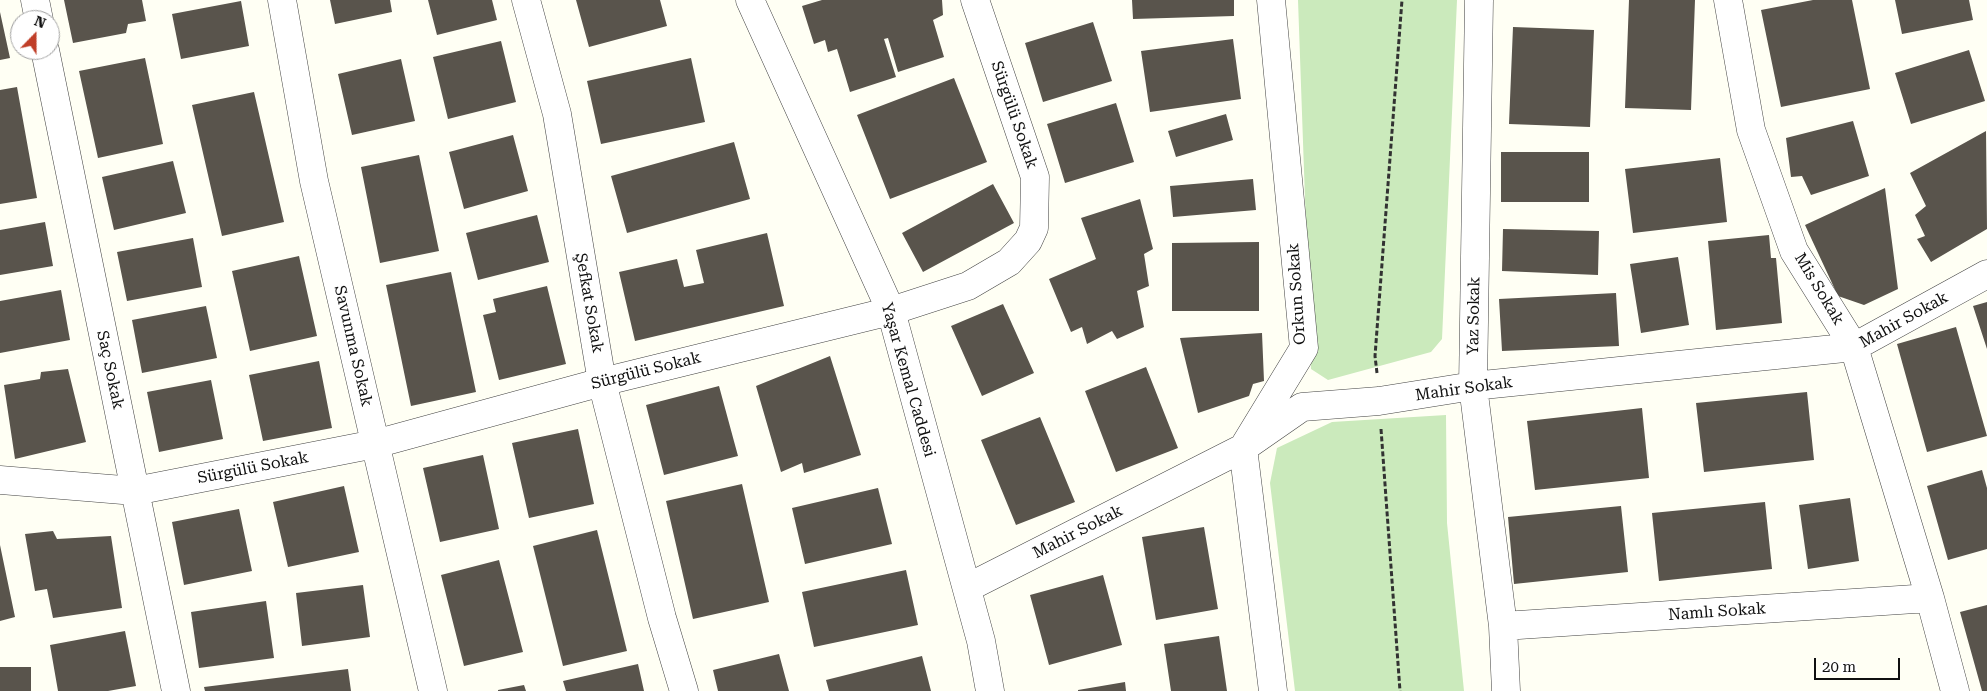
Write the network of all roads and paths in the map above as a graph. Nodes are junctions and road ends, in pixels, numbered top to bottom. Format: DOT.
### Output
graph roads {
  1 [pos="282,0"];
  2 [pos="526,0"];
  3 [pos="750,0"];
  4 [pos="976,0"];
  5 [pos="1271,0"];
  6 [pos="1402,0"];
  7 [pos="1478,0"];
  8 [pos="1728,0"];
  9 [pos="47,60"];
  10 [pos="1987,274"];
  11 [pos="891,311"];
  12 [pos="1854,347"];
  13 [pos="602,382"];
  14 [pos="1474,386"];
  15 [pos="1379,401"];
  16 [pos="376,444"];
  17 [pos="1243,448"];
  18 [pos="0,480"];
  19 [pos="135,491"];
  20 [pos="966,588"];
  21 [pos="1930,598"];
  22 [pos="1503,626"];
  23 [pos="176,691"];
  24 [pos="433,691"];
  25 [pos="684,691"];
  26 [pos="990,691"];
  27 [pos="1273,691"];
  28 [pos="1400,691"];
  29 [pos="1506,691"];
  30 [pos="1954,691"];
  1 -- 16 [label="street, Savunma Sokak"];
  2 -- 13 [label="street, Şefkat Sokak"];
  3 -- 11 [label="street, Yaşar Kemal Caddesi"];
  4 -- 11 [label="street, Sürgülü Sokak"];
  5 -- 17 [label="street, Orkun Sokak"];
  6 -- 15 [label="path"];
  7 -- 14 [label="street, Yaz Sokak"];
  8 -- 12 [label="street, Mis Sokak"];
  9 -- 19 [label="street, Saç Sokak"];
  10 -- 12 [label="street, Mahir Sokak"];
  11 -- 13 [label="street, Sürgülü Sokak"];
  11 -- 20 [label="street, Yaşar Kemal Caddesi"];
  12 -- 14 [label="street, Mahir Sokak"];
  12 -- 21 [label="street, Mis Sokak"];
  13 -- 16 [label="street, Sürgülü Sokak"];
  13 -- 25 [label="street, Şefkat Sokak"];
  14 -- 15 [label="street, Mahir Sokak"];
  14 -- 22 [label="street, Yaz Sokak"];
  15 -- 17 [label="street, Mahir Sokak"];
  15 -- 28 [label="path"];
  16 -- 19 [label="street, Sürgülü Sokak"];
  16 -- 24 [label="street, Savunma Sokak"];
  17 -- 20 [label="street, Mahir Sokak"];
  17 -- 27 [label="street"];
  18 -- 19 [label="street, Sürgülü Sokak"];
  19 -- 23 [label="street, Saç Sokak"];
  20 -- 26 [label="street, Yaşar Kemal Caddesi"];
  21 -- 22 [label="street, Namlı Sokak"];
  21 -- 30 [label="street, Mis Sokak"];
  22 -- 29 [label="street, Yaz Sokak"];
}
